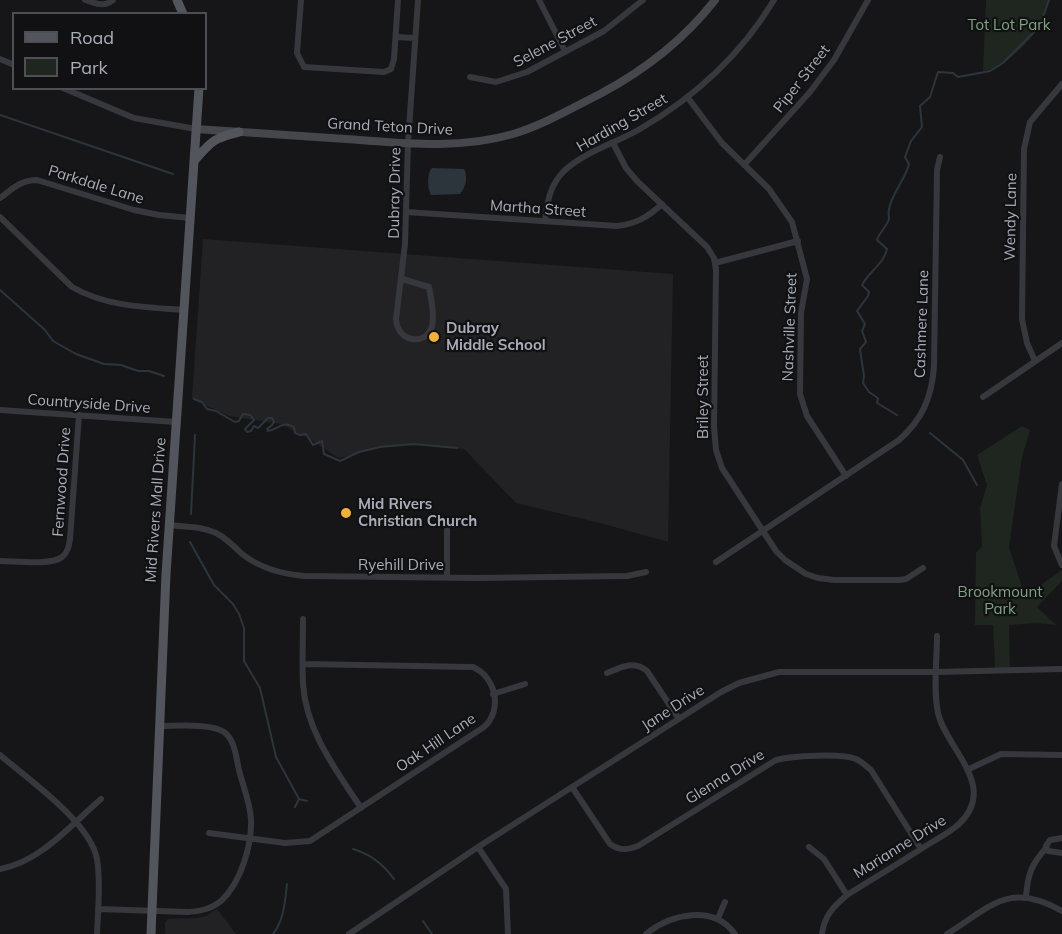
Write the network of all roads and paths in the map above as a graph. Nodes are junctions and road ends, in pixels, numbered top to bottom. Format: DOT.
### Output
graph roads {
  1 [pos="85,0"];
  2 [pos="113,0"];
  3 [pos="301,0"];
  4 [pos="397,0"];
  5 [pos="418,0"];
  6 [pos="539,0"];
  7 [pos="643,0"];
  8 [pos="715,0"];
  9 [pos="774,0"];
  10 [pos="868,0"];
  11 [pos="396,36"];
  12 [pos="415,38"];
  13 [pos="565,51"];
  14 [pos="470,78"];
  15 [pos="1062,84"];
  16 [pos="68,90"];
  17 [pos="199,90"];
  18 [pos="688,98"];
  19 [pos="196,129"];
  20 [pos="239,132"];
  21 [pos="408,143"];
  22 [pos="613,143"];
  23 [pos="940,157"];
  24 [pos="194,161"];
  25 [pos="744,165"];
  26 [pos="0,198"];
  27 [pos="662,204"];
  28 [pos="406,212"];
  29 [pos="0,217"];
  30 [pos="190,218"];
  31 [pos="545,221"];
  32 [pos="798,241"];
  33 [pos="715,263"];
  34 [pos="402,279"];
  35 [pos="184,309"];
  36 [pos="1062,343"];
  37 [pos="1035,361"];
  38 [pos="982,397"];
  39 [pos="0,410"];
  40 [pos="79,416"];
  41 [pos="176,422"];
  42 [pos="846,476"];
  43 [pos="1062,484"];
  44 [pos="447,522"];
  45 [pos="169,525"];
  46 [pos="763,530"];
  47 [pos="0,561"];
  48 [pos="716,562"];
  49 [pos="1062,565"];
  50 [pos="923,568"];
  51 [pos="646,572"];
  52 [pos="447,577"];
  53 [pos="303,619"];
  54 [pos="937,636"];
  55 [pos="303,664"];
  56 [pos="1062,669"];
  57 [pos="936,672"];
  58 [pos="606,673"];
  59 [pos="525,684"];
  60 [pos="493,694"];
  61 [pos="678,719"];
  62 [pos="160,726"];
  63 [pos="0,754"];
  64 [pos="1062,755"];
  65 [pos="969,769"];
  66 [pos="572,787"];
  67 [pos="101,798"];
  68 [pos="361,808"];
  69 [pos="76,820"];
  70 [pos="209,833"];
  71 [pos="1062,838"];
  72 [pos="250,839"];
  73 [pos="478,847"];
  74 [pos="809,847"];
  75 [pos="1046,848"];
  76 [pos="921,849"];
  77 [pos="1062,853"];
  78 [pos="0,869"];
  79 [pos="847,895"];
  80 [pos="1026,896"];
  81 [pos="725,902"];
  82 [pos="98,909"];
  83 [pos="153,911"];
  84 [pos="1062,911"];
  85 [pos="718,918"];
  86 [pos="360,927"];
  87 [pos="97,934"];
  88 [pos="151,934"];
  89 [pos="349,934"];
  90 [pos="365,934"];
  91 [pos="508,934"];
  92 [pos="646,934"];
  93 [pos="735,934"];
  94 [pos="822,934"];
  95 [pos="947,934"];
  1 -- 2 [label="street"];
  3 -- 11 [label="street"];
  4 -- 11 [label="street"];
  5 -- 12 [label="street, Dubray Drive"];
  6 -- 13 [label="street"];
  7 -- 13 [label="street, Selene Street"];
  8 -- 21 [label="street, Grand Teton Drive"];
  9 -- 18 [label="street, Harding Street"];
  10 -- 25 [label="street, Piper Street"];
  11 -- 12 [label="street"];
  12 -- 21 [label="street, Dubray Drive"];
  13 -- 14 [label="street, Selene Street"];
  15 -- 37 [label="street, Wendy Lane"];
  16 -- 19 [label="street, Grand Teton Drive"];
  17 -- 19 [label="main road, Mid Rivers Mall Drive"];
  18 -- 22 [label="street, Harding Street"];
  18 -- 25 [label="street, Nashville Street"];
  19 -- 20 [label="street, Grand Teton Drive"];
  19 -- 24 [label="main road, Mid Rivers Mall Drive"];
  20 -- 21 [label="street, Grand Teton Drive"];
  20 -- 24 [label="main road"];
  21 -- 28 [label="street, Dubray Drive"];
  22 -- 27 [label="street"];
  22 -- 31 [label="street, Harding Street"];
  23 -- 42 [label="street, Cashmere Lane"];
  24 -- 30 [label="main road, Mid Rivers Mall Drive"];
  25 -- 32 [label="street, Nashville Street"];
  26 -- 30 [label="street, Parkdale Lane"];
  27 -- 31 [label="street, Martha Street"];
  27 -- 33 [label="street"];
  28 -- 31 [label="street, Martha Street"];
  28 -- 34 [label="street, Dubray Drive"];
  29 -- 35 [label="street"];
  30 -- 35 [label="main road, Mid Rivers Mall Drive"];
  32 -- 33 [label="street"];
  32 -- 42 [label="street, Nashville Street"];
  33 -- 46 [label="street, Briley Street"];
  34 -- 34 [label="street, Dubray Drive"];
  35 -- 41 [label="main road, Mid Rivers Mall Drive"];
  36 -- 37 [label="street"];
  37 -- 38 [label="street"];
  39 -- 40 [label="street, Countryside Drive"];
  40 -- 41 [label="street, Countryside Drive"];
  40 -- 47 [label="street, Fernwood Drive"];
  41 -- 45 [label="main road, Mid Rivers Mall Drive"];
  42 -- 46 [label="street, Cashmere Lane"];
  43 -- 49 [label="street"];
  44 -- 52 [label="street"];
  45 -- 52 [label="street, Ryehill Drive"];
  45 -- 62 [label="main road, Mid Rivers Mall Drive"];
  46 -- 48 [label="street, Cashmere Lane"];
  46 -- 50 [label="street, Briley Street"];
  51 -- 52 [label="street, Ryehill Drive"];
  53 -- 55 [label="street"];
  54 -- 57 [label="street, Marianne Drive"];
  55 -- 60 [label="street"];
  55 -- 68 [label="street"];
  56 -- 57 [label="street, Jane Drive"];
  57 -- 61 [label="street, Jane Drive"];
  57 -- 65 [label="street, Marianne Drive"];
  58 -- 61 [label="street"];
  59 -- 60 [label="street"];
  60 -- 68 [label="street, Oak Hill Lane"];
  61 -- 66 [label="street, Jane Drive"];
  62 -- 72 [label="street"];
  62 -- 83 [label="main road, Mid Rivers Mall Drive"];
  63 -- 69 [label="street"];
  64 -- 65 [label="street"];
  65 -- 76 [label="street, Marianne Drive"];
  66 -- 73 [label="street, Jane Drive"];
  66 -- 76 [label="street, Glenna Drive"];
  67 -- 69 [label="street"];
  68 -- 72 [label="street, Oak Hill Lane"];
  69 -- 78 [label="street"];
  69 -- 82 [label="street"];
  70 -- 72 [label="street, Oak Hill Lane"];
  71 -- 75 [label="street"];
  72 -- 83 [label="street"];
  73 -- 86 [label="street, Jane Drive"];
  73 -- 91 [label="street"];
  74 -- 79 [label="street"];
  75 -- 77 [label="street"];
  75 -- 80 [label="street"];
  76 -- 79 [label="street, Marianne Drive"];
  79 -- 94 [label="street, Marianne Drive"];
  80 -- 84 [label="street"];
  80 -- 95 [label="street"];
  81 -- 85 [label="street"];
  82 -- 83 [label="street"];
  82 -- 87 [label="street"];
  83 -- 88 [label="main road, Mid Rivers Mall Drive"];
  85 -- 92 [label="street"];
  85 -- 93 [label="street"];
  86 -- 89 [label="street, Jane Drive"];
  86 -- 90 [label="street"];
}
